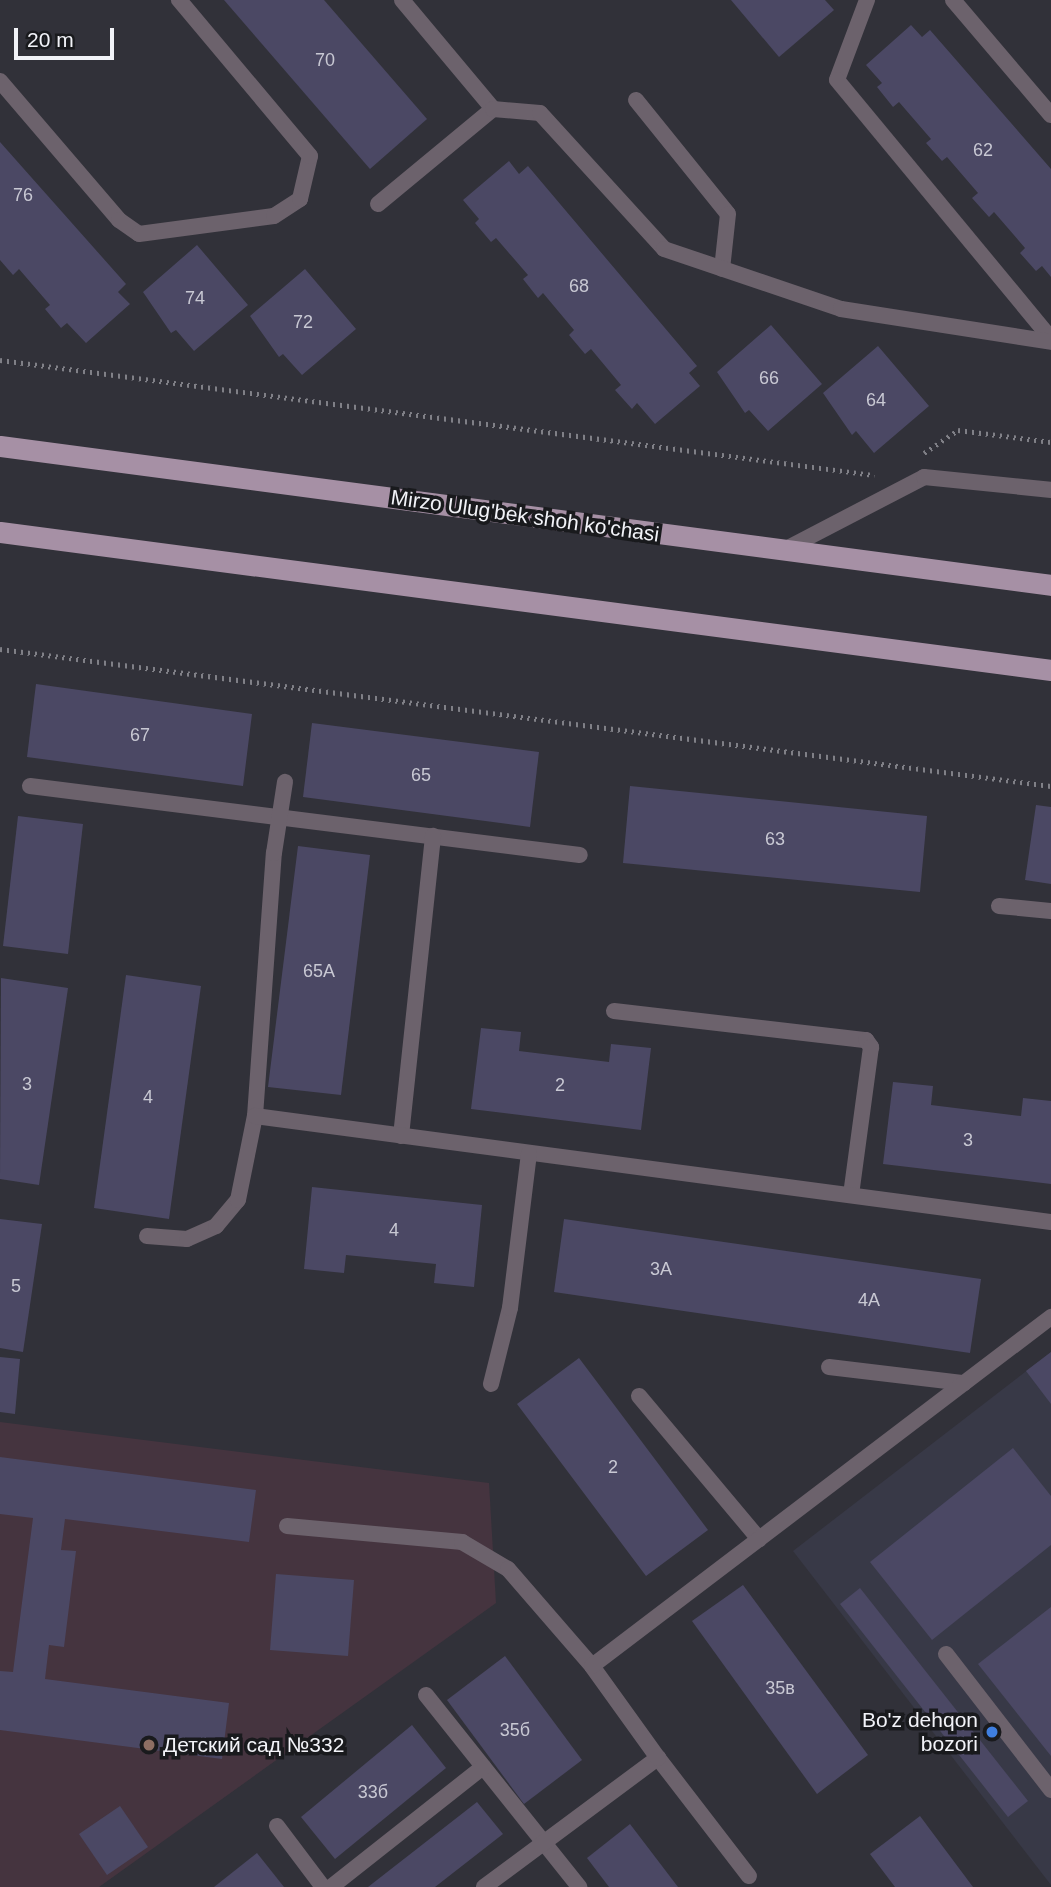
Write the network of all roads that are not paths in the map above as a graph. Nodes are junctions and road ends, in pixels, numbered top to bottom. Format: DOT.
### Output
graph roads {
  1 [pos="179,0"];
  2 [pos="402,0"];
  3 [pos="867,0"];
  4 [pos="953,0"];
  5 [pos="0,81"];
  6 [pos="636,100"];
  7 [pos="493,109"];
  8 [pos="1051,115"];
  9 [pos="378,204"];
  10 [pos="722,269"];
  11 [pos="1051,340"];
  12 [pos="0,446"];
  13 [pos="1051,490"];
  14 [pos="0,531"];
  15 [pos="784,550"];
  16 [pos="1051,585"];
  17 [pos="1051,670"];
  18 [pos="285,782"];
  19 [pos="30,786"];
  20 [pos="280,816"];
  21 [pos="433,836"];
  22 [pos="580,855"];
  23 [pos="999,906"];
  24 [pos="1051,911"];
  25 [pos="614,1011"];
  26 [pos="255,1116"];
  27 [pos="401,1136"];
  28 [pos="529,1153"];
  29 [pos="851,1195"];
  30 [pos="1051,1222"];
  31 [pos="147,1236"];
  32 [pos="1051,1317"];
  33 [pos="829,1367"];
  34 [pos="964,1383"];
  35 [pos="491,1384"];
  36 [pos="639,1396"];
  37 [pos="287,1526"];
  38 [pos="759,1539"];
  39 [pos="946,1654"];
  40 [pos="592,1666"];
  41 [pos="426,1695"];
  42 [pos="658,1758"];
  43 [pos="483,1767"];
  44 [pos="1051,1790"];
  45 [pos="277,1826"];
  46 [pos="543,1842"];
  47 [pos="749,1876"];
  48 [pos="323,1887"];
  49 [pos="331,1887"];
  50 [pos="484,1887"];
  51 [pos="579,1887"];
  1 -- 5 [label="lane"];
  2 -- 7 [label="lane"];
  3 -- 11 [label="lane"];
  4 -- 8 [label="lane"];
  6 -- 10 [label="lane"];
  7 -- 9 [label="lane"];
  7 -- 10 [label="lane"];
  10 -- 11 [label="lane"];
  12 -- 15 [label="main road, Mirzo Ulug'bek shoh ko'chasi"];
  13 -- 15 [label="lane"];
  14 -- 17 [label="main road"];
  15 -- 16 [label="main road, Mirzo Ulug'bek shoh ko'chasi"];
  18 -- 20 [label="lane"];
  19 -- 20 [label="lane"];
  20 -- 21 [label="lane"];
  20 -- 26 [label="lane"];
  21 -- 22 [label="lane"];
  21 -- 27 [label="lane"];
  23 -- 24 [label="lane"];
  25 -- 29 [label="lane"];
  26 -- 27 [label="lane"];
  26 -- 31 [label="lane"];
  27 -- 28 [label="lane"];
  28 -- 29 [label="lane"];
  28 -- 35 [label="lane"];
  29 -- 30 [label="lane"];
  32 -- 34 [label="lane"];
  33 -- 34 [label="lane"];
  34 -- 38 [label="lane"];
  36 -- 38 [label="lane"];
  37 -- 40 [label="lane"];
  38 -- 40 [label="lane"];
  39 -- 44 [label="lane"];
  40 -- 42 [label="lane"];
  41 -- 43 [label="lane"];
  42 -- 46 [label="lane"];
  42 -- 47 [label="lane"];
  43 -- 46 [label="lane"];
  43 -- 49 [label="lane"];
  45 -- 48 [label="lane"];
  46 -- 50 [label="lane"];
  46 -- 51 [label="lane"];
}
